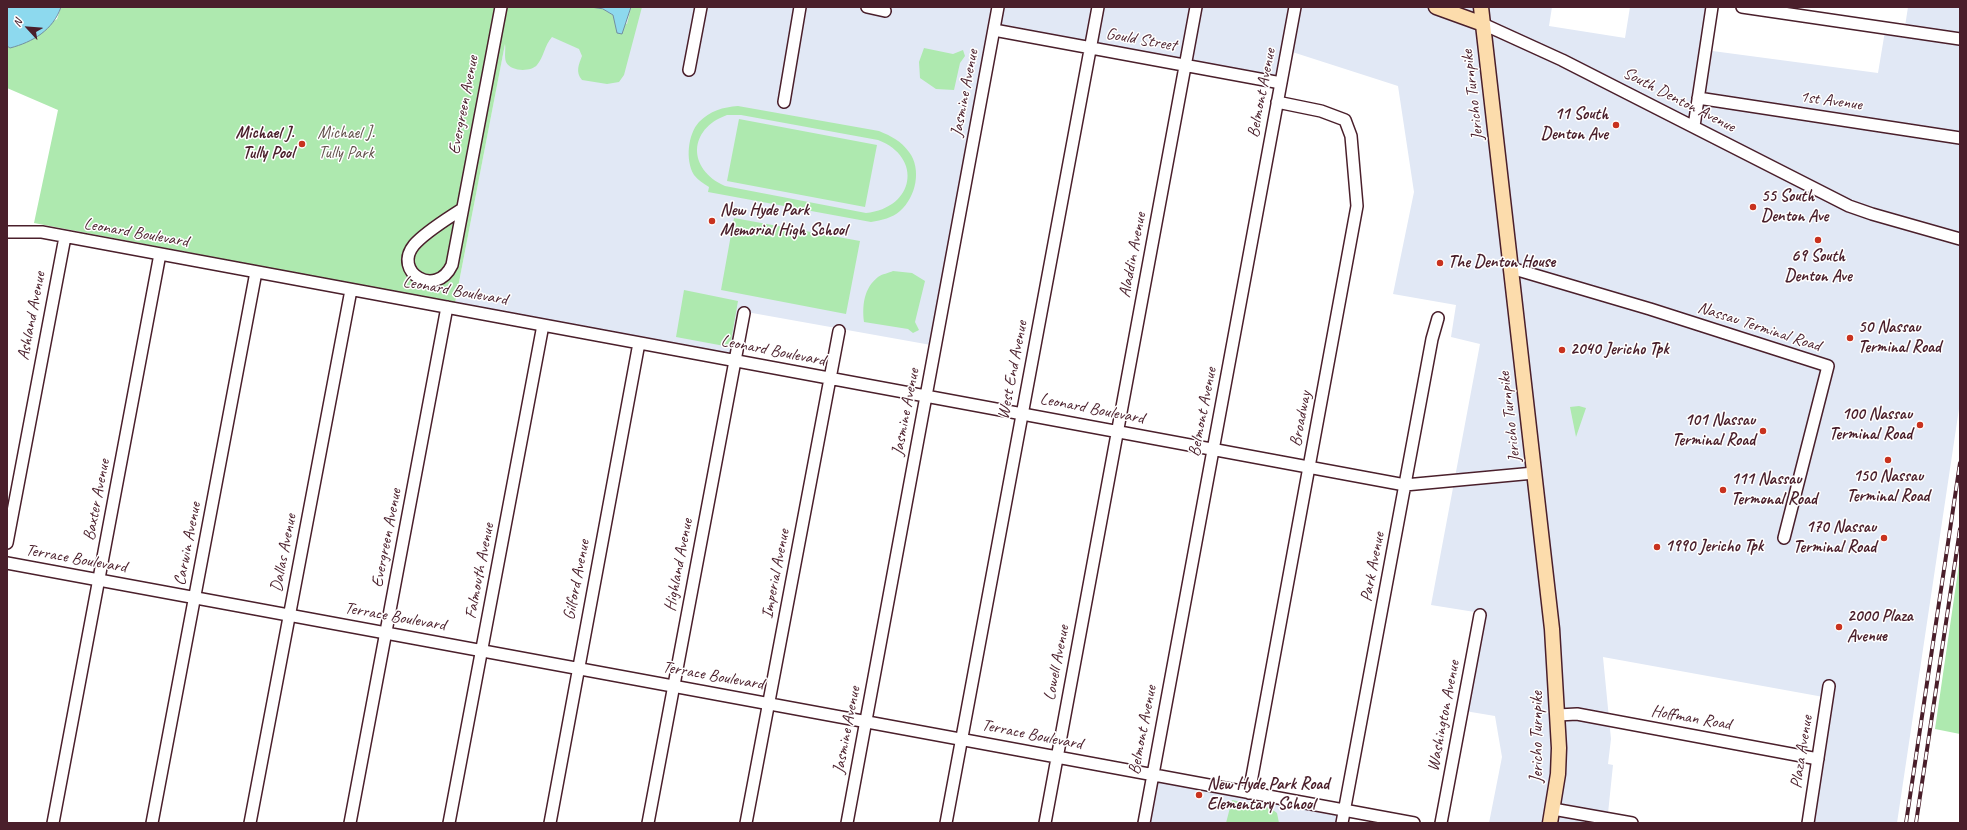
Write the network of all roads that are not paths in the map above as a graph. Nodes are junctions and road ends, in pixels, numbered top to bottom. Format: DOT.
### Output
graph roads {
  1 [pos="500,7"];
  2 [pos="701,7"];
  3 [pos="800,7"];
  4 [pos="867,7"];
  5 [pos="998,7"];
  6 [pos="1098,7"];
  7 [pos="1196,7"];
  8 [pos="1295,7"];
  9 [pos="1436,7"];
  10 [pos="1481,7"];
  11 [pos="1712,7"];
  12 [pos="1742,7"];
  13 [pos="885,11"];
  14 [pos="1483,24"];
  15 [pos="994,30"];
  16 [pos="1960,39"];
  17 [pos="1090,48"];
  18 [pos="1186,66"];
  19 [pos="689,70"];
  20 [pos="1281,83"];
  21 [pos="1698,98"];
  22 [pos="784,102"];
  23 [pos="1278,102"];
  24 [pos="1694,126"];
  25 [pos="1960,138"];
  26 [pos="462,209"];
  27 [pos="7,232"];
  28 [pos="64,237"];
  29 [pos="1960,239"];
  30 [pos="160,254"];
  31 [pos="1510,268"];
  32 [pos="256,272"];
  33 [pos="351,290"];
  34 [pos="447,307"];
  35 [pos="744,314"];
  36 [pos="1438,318"];
  37 [pos="543,325"];
  38 [pos="839,331"];
  39 [pos="639,343"];
  40 [pos="735,361"];
  41 [pos="830,379"];
  42 [pos="926,396"];
  43 [pos="1022,414"];
  44 [pos="1118,432"];
  45 [pos="1213,449"];
  46 [pos="1309,467"];
  47 [pos="1534,473"];
  48 [pos="1405,485"];
  49 [pos="1103,509"];
  50 [pos="1784,538"];
  51 [pos="7,543"];
  52 [pos="7,563"];
  53 [pos="99,580"];
  54 [pos="195,598"];
  55 [pos="290,615"];
  56 [pos="1480,615"];
  57 [pos="386,633"];
  58 [pos="482,651"];
  59 [pos="578,668"];
  60 [pos="674,686"];
  61 [pos="1830,686"];
  62 [pos="769,704"];
  63 [pos="1558,715"];
  64 [pos="866,722"];
  65 [pos="961,739"];
  66 [pos="1057,757"];
  67 [pos="1818,759"];
  68 [pos="1152,775"];
  69 [pos="1249,793"];
  70 [pos="1553,809"];
  71 [pos="1344,810"];
  72 [pos="53,823"];
  73 [pos="152,823"];
  74 [pos="250,823"];
  75 [pos="350,823"];
  76 [pos="449,823"];
  77 [pos="550,823"];
  78 [pos="648,823"];
  79 [pos="746,823"];
  80 [pos="846,823"];
  81 [pos="946,823"];
  82 [pos="1045,823"];
  83 [pos="1144,823"];
  84 [pos="1342,823"];
  85 [pos="1414,823"];
  86 [pos="1441,823"];
  87 [pos="1550,823"];
  88 [pos="1632,823"];
  89 [pos="1808,823"];
  1 -- 26 [label="street, Evergreen Avenue"];
  2 -- 19 [label="street"];
  3 -- 22 [label="street"];
  4 -- 13 [label="street"];
  5 -- 15 [label="street, Jasmine Avenue"];
  6 -- 17 [label="street, West End Avenue"];
  7 -- 18 [label="street, Aladdin Avenue"];
  8 -- 20 [label="street, Belmont Avenue"];
  9 -- 14 [label="main road"];
  10 -- 14 [label="main road, Jericho Turnpike"];
  11 -- 21 [label="street"];
  12 -- 16 [label="street"];
  14 -- 24 [label="street, South Denton Avenue"];
  14 -- 31 [label="main road, Jericho Turnpike"];
  15 -- 17 [label="street, Gould Street"];
  15 -- 42 [label="street, Jasmine Avenue"];
  17 -- 18 [label="street, Gould Street"];
  17 -- 43 [label="street, West End Avenue"];
  18 -- 20 [label="street, Gould Street"];
  18 -- 44 [label="street, Aladdin Avenue"];
  20 -- 23 [label="street, Belmont Avenue"];
  21 -- 24 [label="street"];
  21 -- 25 [label="street, 1st Avenue"];
  23 -- 45 [label="street, Belmont Avenue"];
  23 -- 46 [label="street, Broadway"];
  24 -- 29 [label="street, South Denton Avenue"];
  26 -- 26 [label="street, Evergreen Avenue"];
  27 -- 28 [label="street, Leonard Boulevard"];
  28 -- 30 [label="street, Leonard Boulevard"];
  28 -- 51 [label="street, Ashland Avenue"];
  30 -- 32 [label="street, Leonard Boulevard"];
  30 -- 53 [label="street, Baxter Avenue"];
  31 -- 47 [label="main road, Jericho Turnpike"];
  31 -- 50 [label="street, Nassau Terminal Road"];
  32 -- 33 [label="street, Leonard Boulevard"];
  32 -- 54 [label="street, Carwin Avenue"];
  33 -- 34 [label="street, Leonard Boulevard"];
  33 -- 55 [label="street, Dallas Avenue"];
  34 -- 37 [label="street, Leonard Boulevard"];
  34 -- 57 [label="street, Evergreen Avenue"];
  35 -- 40 [label="street, Highland Avenue"];
  36 -- 48 [label="street, Park Avenue"];
  37 -- 39 [label="street, Leonard Boulevard"];
  37 -- 58 [label="street, Falmouth Avenue"];
  38 -- 41 [label="street, Imperial Avenue"];
  39 -- 40 [label="street, Leonard Boulevard"];
  39 -- 59 [label="street, Gilford Avenue"];
  40 -- 41 [label="street, Leonard Boulevard"];
  40 -- 60 [label="street, Highland Avenue"];
  41 -- 42 [label="street, Leonard Boulevard"];
  41 -- 62 [label="street, Imperial Avenue"];
  42 -- 43 [label="street, Leonard Boulevard"];
  42 -- 64 [label="street, Jasmine Avenue"];
  43 -- 44 [label="street, Leonard Boulevard"];
  43 -- 65 [label="street, West End Avenue"];
  44 -- 45 [label="street, Leonard Boulevard"];
  44 -- 49 [label="street, Aladdin Avenue"];
  45 -- 46 [label="street, Leonard Boulevard"];
  45 -- 68 [label="street, Belmont Avenue"];
  46 -- 48 [label="street, Leonard Boulevard"];
  46 -- 69 [label="street, Broadway"];
  47 -- 48 [label="street, Leonard Boulevard"];
  47 -- 63 [label="main road, Jericho Turnpike"];
  48 -- 71 [label="street, Park Avenue"];
  49 -- 66 [label="street, Lowell Avenue"];
  52 -- 53 [label="street, Terrace Boulevard"];
  53 -- 54 [label="street, Terrace Boulevard"];
  53 -- 72 [label="street, Baxter Avenue"];
  54 -- 55 [label="street, Terrace Boulevard"];
  54 -- 73 [label="street, Carwin Avenue"];
  55 -- 57 [label="street, Terrace Boulevard"];
  55 -- 74 [label="street, Dallas Avenue"];
  56 -- 86 [label="street, Washington Avenue"];
  57 -- 58 [label="street, Terrace Boulevard"];
  57 -- 75 [label="street, Evergreen Avenue"];
  58 -- 59 [label="street, Terrace Boulevard"];
  58 -- 76 [label="street, Falmouth Avenue"];
  59 -- 60 [label="street, Terrace Boulevard"];
  59 -- 77 [label="street, Gilford Avenue"];
  60 -- 62 [label="street, Terrace Boulevard"];
  60 -- 78 [label="street, Highland Avenue"];
  61 -- 67 [label="street, Plaza Avenue"];
  62 -- 64 [label="street, Terrace Boulevard"];
  62 -- 79 [label="street, Imperial Avenue"];
  63 -- 67 [label="street, Hoffman Road"];
  63 -- 70 [label="main road, Jericho Turnpike"];
  64 -- 65 [label="street, Terrace Boulevard"];
  64 -- 80 [label="street, Jasmine Avenue"];
  65 -- 66 [label="street, Terrace Boulevard"];
  65 -- 81 [label="street, West End Avenue"];
  66 -- 68 [label="street, Terrace Boulevard"];
  66 -- 82 [label="street, Lowell Avenue"];
  67 -- 89 [label="street, Plaza Avenue"];
  68 -- 69 [label="street, Terrace Boulevard"];
  68 -- 83 [label="street, Belmont Avenue"];
  69 -- 71 [label="street, Terrace Boulevard"];
  70 -- 87 [label="main road, Jericho Turnpike"];
  70 -- 88 [label="street"];
  71 -- 84 [label="street, Park Avenue"];
  71 -- 85 [label="street, Terrace Boulevard"];
}
